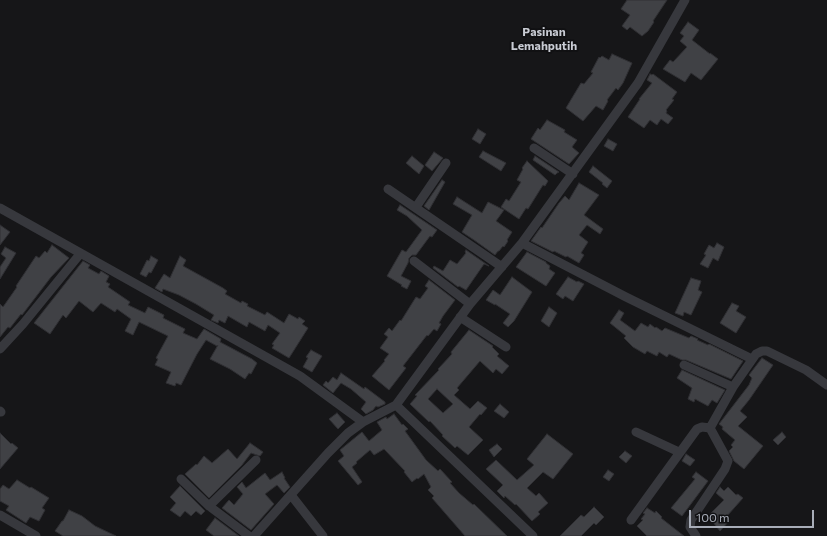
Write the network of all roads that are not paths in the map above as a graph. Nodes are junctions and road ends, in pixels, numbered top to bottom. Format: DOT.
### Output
graph roads {
  1 [pos="685,0"];
  2 [pos="534,148"];
  3 [pos="446,163"];
  4 [pos="573,174"];
  5 [pos="388,188"];
  6 [pos="416,207"];
  7 [pos="0,208"];
  8 [pos="522,243"];
  9 [pos="80,254"];
  10 [pos="414,261"];
  11 [pos="502,267"];
  12 [pos="470,304"];
  13 [pos="460,317"];
  14 [pos="506,348"];
  15 [pos="0,349"];
  16 [pos="752,359"];
  17 [pos="684,365"];
  18 [pos="827,385"];
  19 [pos="733,387"];
  20 [pos="396,405"];
  21 [pos="362,422"];
  22 [pos="710,428"];
  23 [pos="636,432"];
  24 [pos="679,452"];
  25 [pos="256,460"];
  26 [pos="181,479"];
  27 [pos="291,495"];
  28 [pos="209,506"];
  29 [pos="0,515"];
  30 [pos="631,520"];
  31 [pos="36,536"];
  32 [pos="249,536"];
  33 [pos="254,536"];
  34 [pos="323,536"];
  35 [pos="534,536"];
  36 [pos="696,536"];
  1 -- 4 [label="street"];
  2 -- 4 [label="street"];
  3 -- 6 [label="street"];
  4 -- 8 [label="street"];
  5 -- 6 [label="street"];
  6 -- 11 [label="street"];
  7 -- 9 [label="street"];
  8 -- 11 [label="street"];
  8 -- 16 [label="street"];
  9 -- 15 [label="street"];
  9 -- 21 [label="street"];
  10 -- 12 [label="street"];
  11 -- 12 [label="street"];
  12 -- 13 [label="street"];
  13 -- 14 [label="street"];
  13 -- 20 [label="street"];
  16 -- 18 [label="street"];
  16 -- 19 [label="street"];
  17 -- 19 [label="street"];
  19 -- 22 [label="street"];
  20 -- 21 [label="street"];
  20 -- 35 [label="street"];
  21 -- 27 [label="street"];
  22 -- 24 [label="street"];
  22 -- 36 [label="street"];
  23 -- 24 [label="street"];
  24 -- 30 [label="street"];
  25 -- 28 [label="street"];
  26 -- 28 [label="street"];
  27 -- 33 [label="street"];
  27 -- 34 [label="street"];
  28 -- 32 [label="street"];
  29 -- 31 [label="street"];
}
